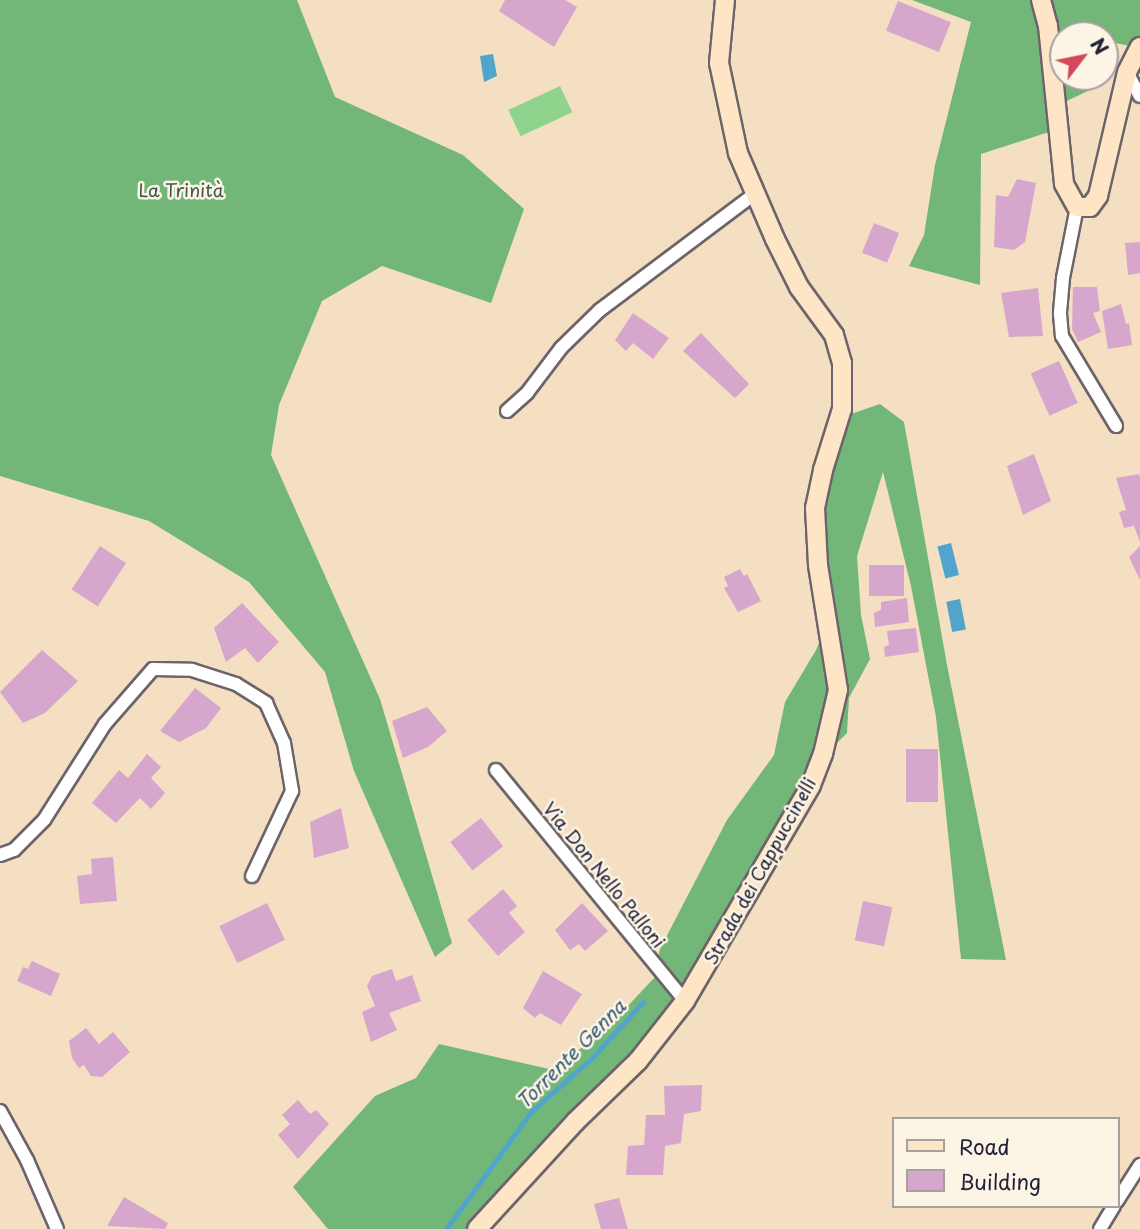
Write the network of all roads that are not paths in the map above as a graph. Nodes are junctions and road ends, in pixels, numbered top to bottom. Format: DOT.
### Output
graph roads {
  1 [pos="724,0"];
  2 [pos="1041,0"];
  3 [pos="1140,47"];
  4 [pos="1127,72"];
  5 [pos="1140,96"];
  6 [pos="755,193"];
  7 [pos="1077,207"];
  8 [pos="507,411"];
  9 [pos="1116,426"];
  10 [pos="496,770"];
  11 [pos="0,855"];
  12 [pos="253,876"];
  13 [pos="685,1001"];
  14 [pos="0,1111"];
  15 [pos="1140,1165"];
  16 [pos="1119,1198"];
  17 [pos="1113,1208"];
  18 [pos="57,1229"];
  19 [pos="477,1229"];
  20 [pos="1100,1229"];
  1 -- 6 [label="street, Strada dei Cappuccinelli"];
  2 -- 7 [label="street"];
  3 -- 4 [label="street"];
  4 -- 5 [label="street"];
  4 -- 7 [label="street"];
  6 -- 8 [label="street"];
  6 -- 13 [label="street, Strada dei Cappuccinelli"];
  7 -- 9 [label="street"];
  10 -- 13 [label="street, Via Don Nello Palloni"];
  11 -- 12 [label="street"];
  13 -- 19 [label="street, Strada dei Cappuccinelli"];
  14 -- 18 [label="street"];
  15 -- 16 [label="street"];
  17 -- 20 [label="street"];
}
